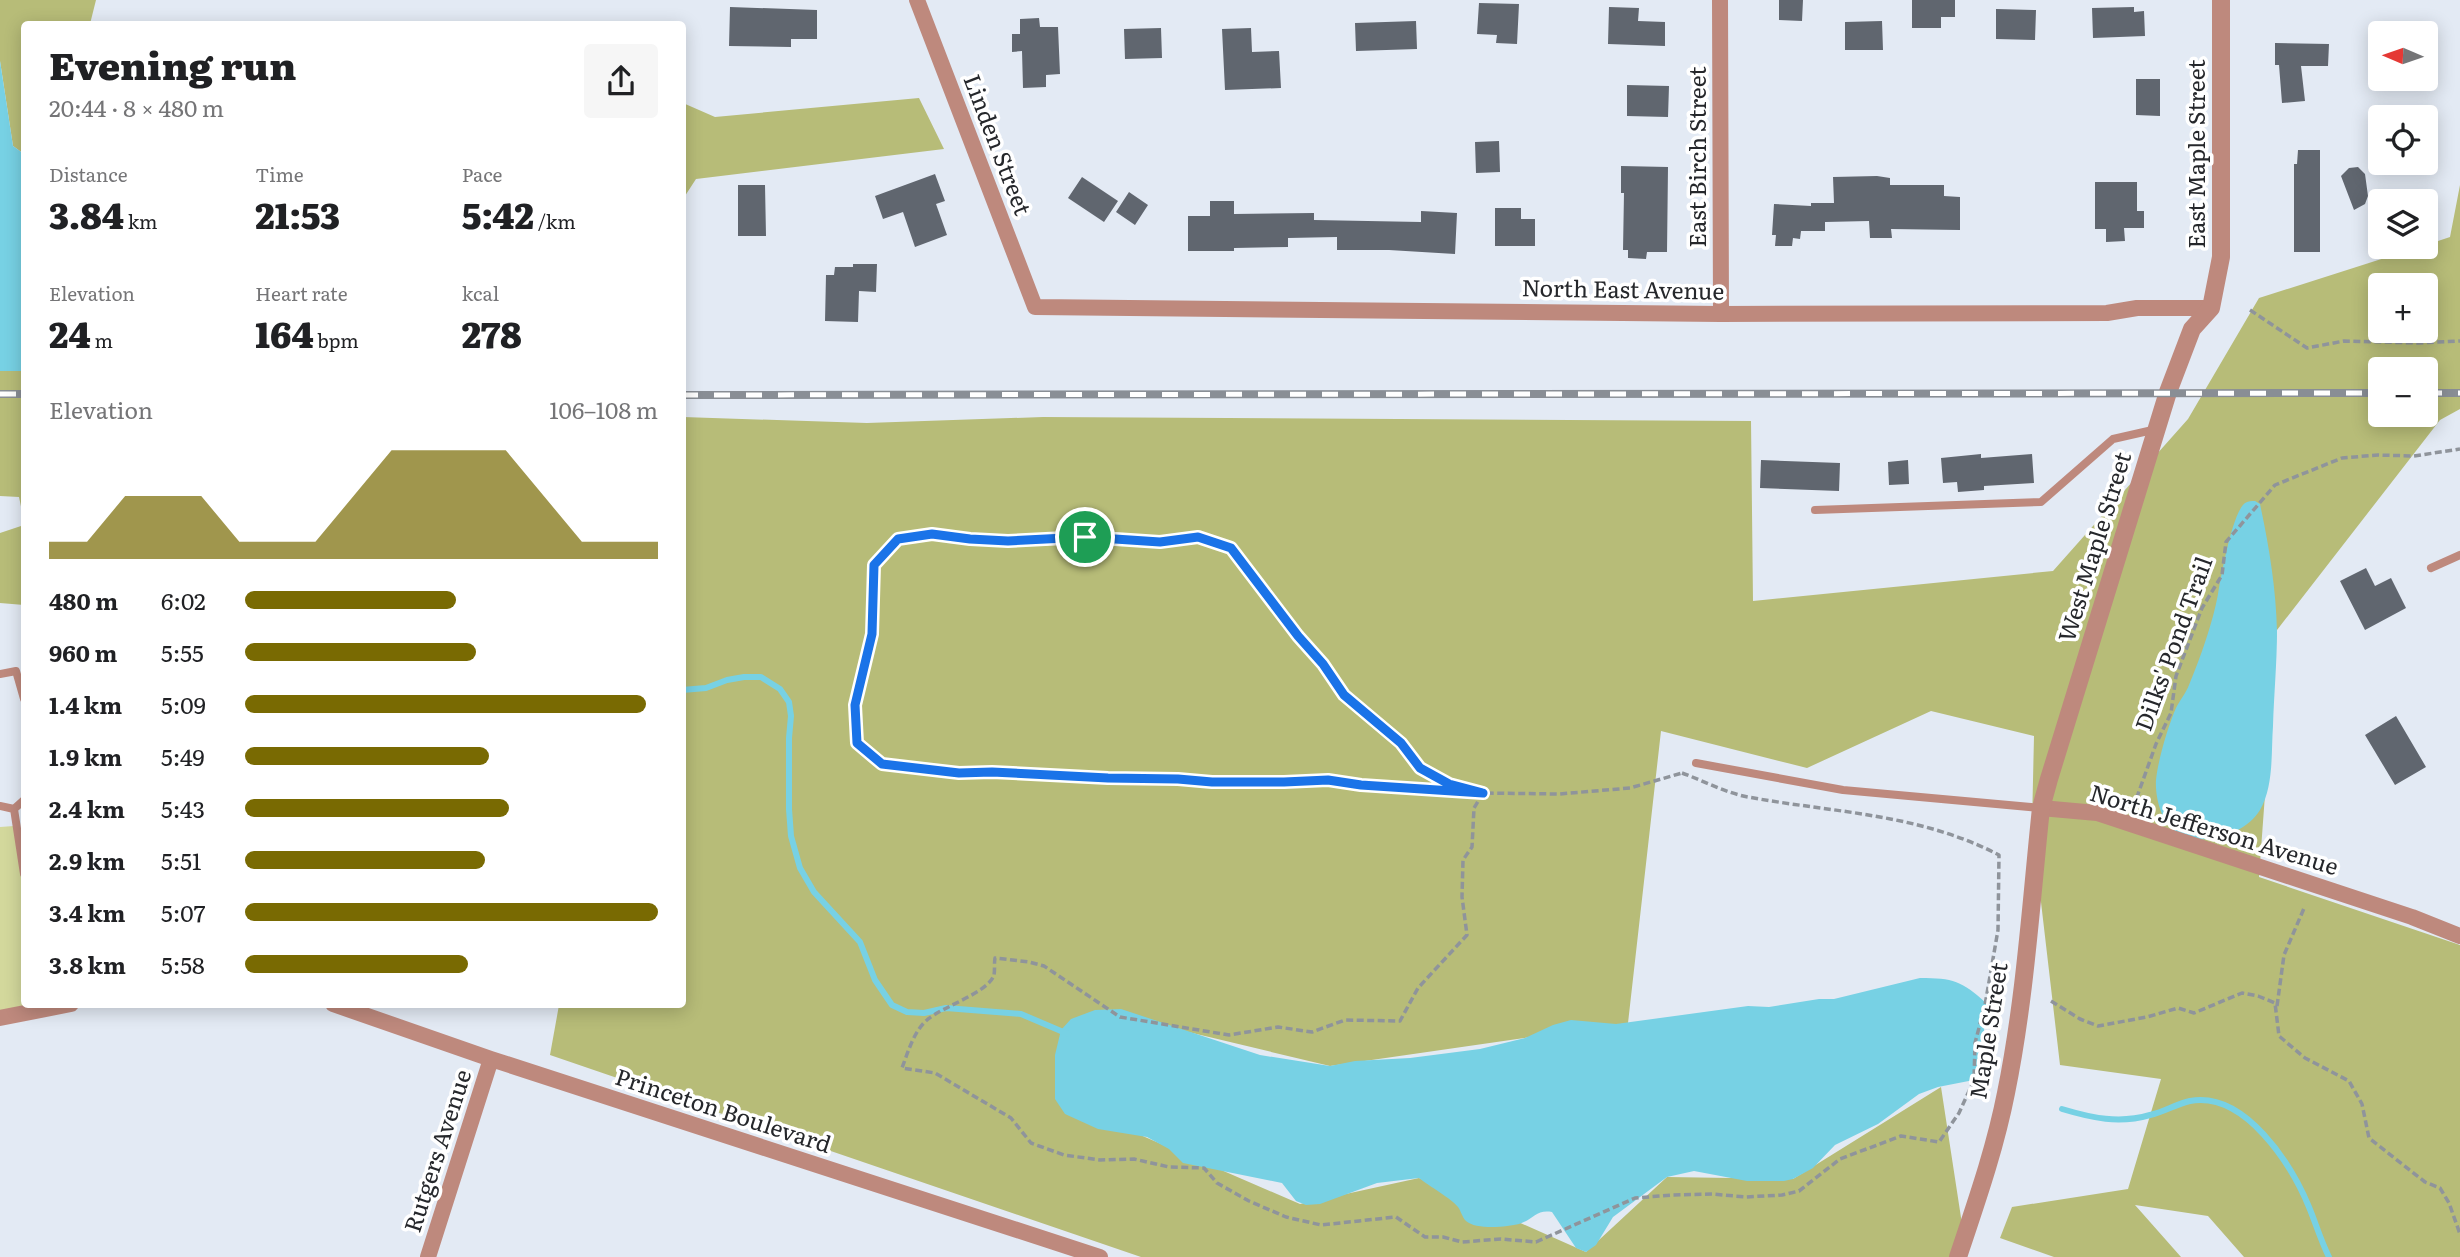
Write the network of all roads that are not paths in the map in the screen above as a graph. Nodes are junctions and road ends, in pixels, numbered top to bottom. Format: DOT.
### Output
graph roads {
  1 [pos="917,0"];
  2 [pos="1720,0"];
  3 [pos="2221,0"];
  4 [pos="1035,307"];
  5 [pos="2211,308"];
  6 [pos="1721,314"];
  7 [pos="2157,429"];
  8 [pos="1815,510"];
  9 [pos="2460,555"];
  10 [pos="2431,568"];
  11 [pos="0,674"];
  12 [pos="21,688"];
  13 [pos="1696,764"];
  14 [pos="21,803"];
  15 [pos="0,806"];
  16 [pos="2041,808"];
  17 [pos="14,809"];
  18 [pos="21,854"];
  19 [pos="2460,936"];
  20 [pos="41,1008"];
  21 [pos="344,1008"];
  22 [pos="0,1018"];
  23 [pos="491,1059"];
  24 [pos="428,1257"];
  25 [pos="1100,1257"];
  26 [pos="1958,1257"];
  1 -- 4 [label="street, Linden Street"];
  2 -- 6 [label="street, East Birch Street"];
  3 -- 5 [label="street, East Maple Street"];
  4 -- 6 [label="street, North East Avenue"];
  5 -- 6 [label="street, North East Avenue"];
  5 -- 7 [label="street, West Maple Street"];
  7 -- 8 [label="lane"];
  7 -- 16 [label="street, West Maple Street"];
  9 -- 10 [label="lane"];
  11 -- 12 [label="lane"];
  13 -- 16 [label="lane, North Jefferson Avenue"];
  14 -- 17 [label="lane"];
  15 -- 17 [label="lane"];
  16 -- 19 [label="street, North Jefferson Avenue"];
  16 -- 26 [label="street, Maple Street"];
  17 -- 18 [label="lane"];
  20 -- 22 [label="street"];
  21 -- 23 [label="street, Princeton Boulevard"];
  23 -- 24 [label="street, Rutgers Avenue"];
  23 -- 25 [label="street, Princeton Boulevard"];
}
